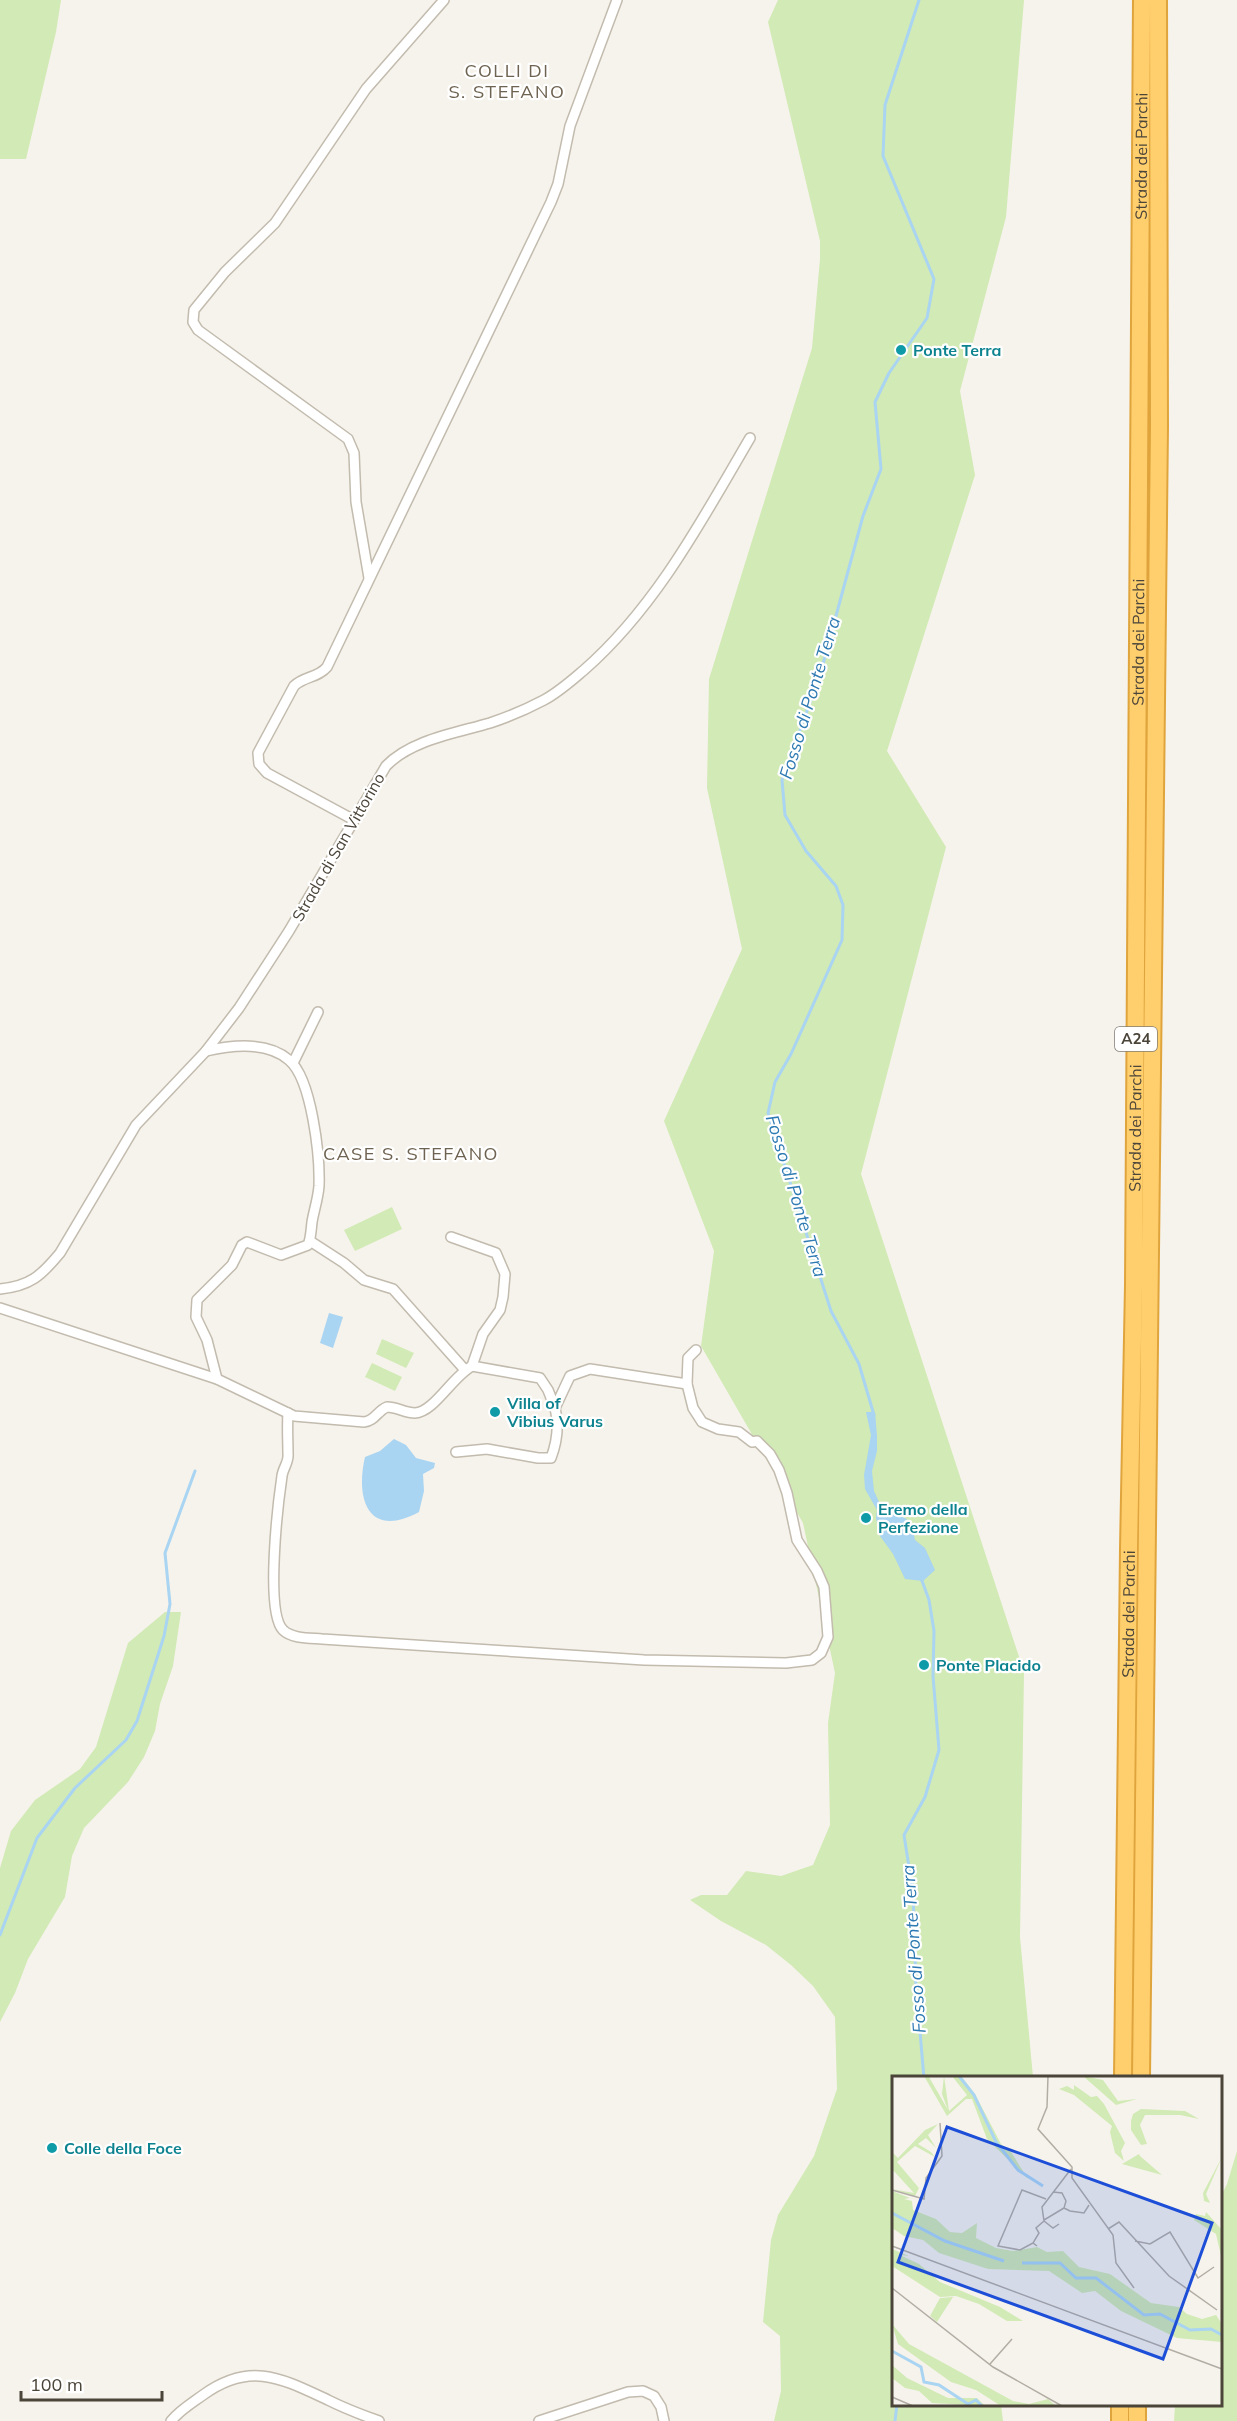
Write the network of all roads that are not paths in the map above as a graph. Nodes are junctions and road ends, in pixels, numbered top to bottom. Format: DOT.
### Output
graph roads {
  1 [pos="444,0"];
  2 [pos="617,0"];
  3 [pos="1142,0"];
  4 [pos="1158,0"];
  5 [pos="750,438"];
  6 [pos="369,578"];
  7 [pos="354,820"];
  8 [pos="318,1012"];
  9 [pos="206,1052"];
  10 [pos="293,1063"];
  11 [pos="451,1237"];
  12 [pos="310,1241"];
  13 [pos="0,1289"];
  14 [pos="0,1308"];
  15 [pos="696,1350"];
  16 [pos="468,1368"];
  17 [pos="217,1380"];
  18 [pos="687,1384"];
  19 [pos="555,1408"];
  20 [pos="288,1413"];
  21 [pos="456,1452"];
  22 [pos="1123,2076"];
  23 [pos="1141,2076"];
  24 [pos="171,2421"];
  25 [pos="379,2421"];
  26 [pos="539,2421"];
  27 [pos="664,2421"];
  1 -- 6 [label="street"];
  2 -- 6 [label="street"];
  3 -- 22 [label="highway, Strada dei Parchi / A24"];
  4 -- 23 [label="highway, Strada dei Parchi / A24"];
  5 -- 7 [label="street, Strada di San Vittorino"];
  6 -- 7 [label="street"];
  7 -- 9 [label="street, Strada di San Vittorino"];
  8 -- 10 [label="street"];
  9 -- 10 [label="street"];
  9 -- 13 [label="street, Strada di San Vittorino"];
  10 -- 12 [label="street"];
  11 -- 16 [label="street"];
  12 -- 16 [label="street"];
  12 -- 17 [label="street"];
  14 -- 17 [label="street"];
  15 -- 18 [label="street"];
  16 -- 19 [label="street"];
  16 -- 20 [label="street"];
  17 -- 20 [label="street"];
  18 -- 19 [label="street"];
  18 -- 20 [label="street"];
  19 -- 21 [label="street"];
  24 -- 25 [label="street"];
  26 -- 27 [label="street"];
}
